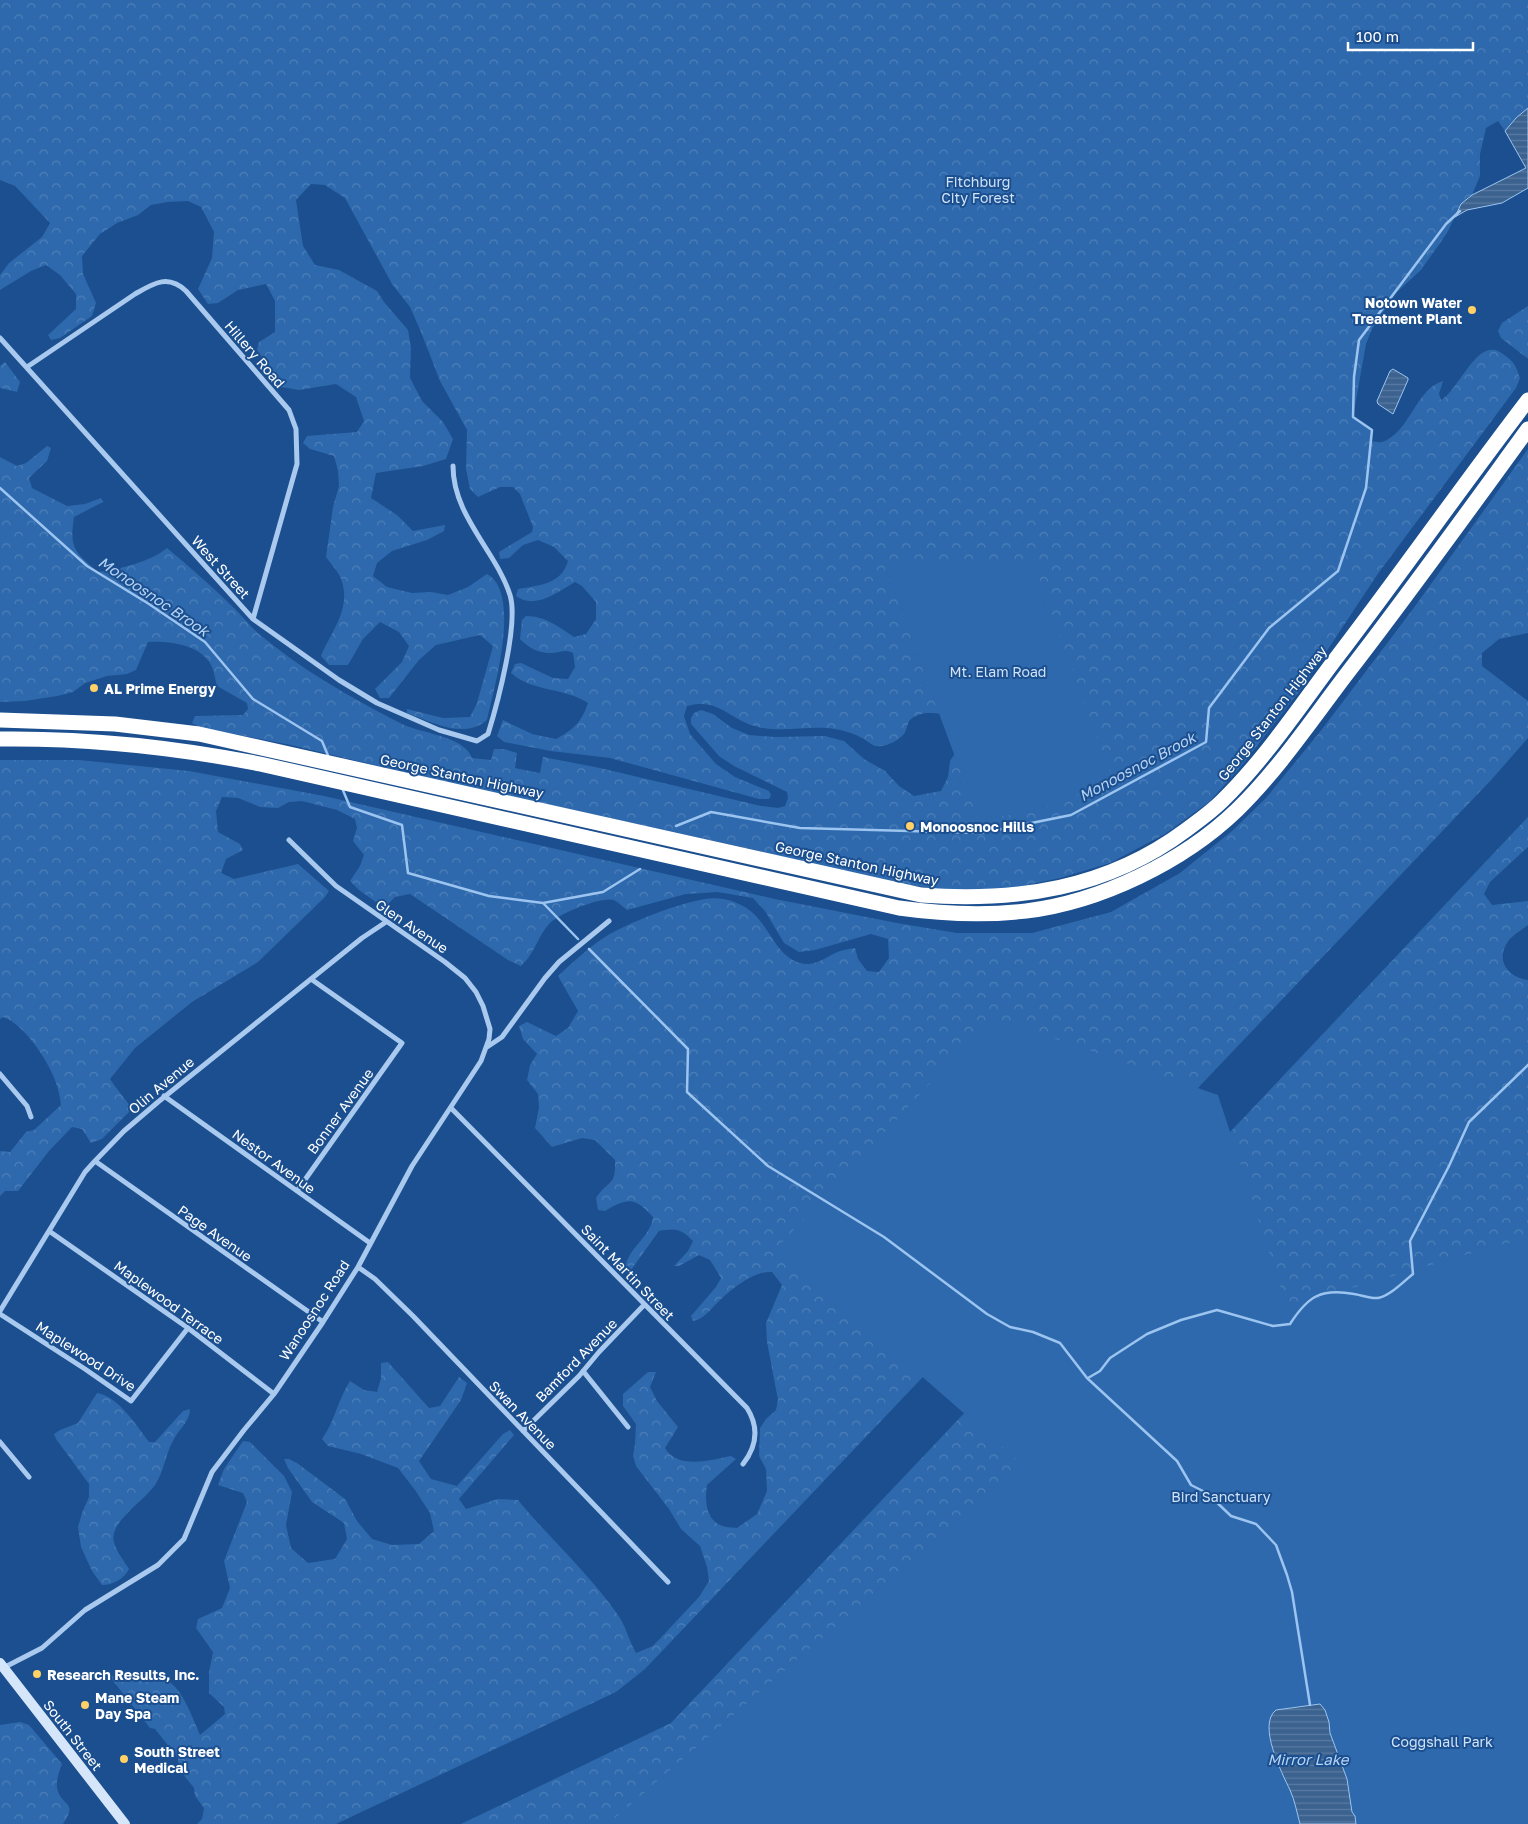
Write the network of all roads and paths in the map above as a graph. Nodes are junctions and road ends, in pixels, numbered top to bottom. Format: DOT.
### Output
graph roads {
  1 [pos="0,338"];
  2 [pos="27,367"];
  3 [pos="1528,400"];
  4 [pos="1528,429"];
  5 [pos="453,466"];
  6 [pos="253,619"];
  7 [pos="0,720"];
  8 [pos="0,739"];
  9 [pos="289,840"];
  10 [pos="609,921"];
  11 [pos="386,922"];
  12 [pos="311,979"];
  13 [pos="486,1048"];
  14 [pos="0,1074"];
  15 [pos="164,1096"];
  16 [pos="451,1108"];
  17 [pos="31,1117"];
  18 [pos="95,1161"];
  19 [pos="296,1191"];
  20 [pos="49,1231"];
  21 [pos="370,1243"];
  22 [pos="358,1267"];
  23 [pos="644,1305"];
  24 [pos="0,1313"];
  25 [pos="323,1322"];
  26 [pos="188,1328"];
  27 [pos="583,1371"];
  28 [pos="274,1394"];
  29 [pos="628,1427"];
  30 [pos="523,1431"];
  31 [pos="0,1442"];
  32 [pos="743,1464"];
  33 [pos="29,1477"];
  34 [pos="668,1582"];
  35 [pos="1,1667"];
  36 [pos="125,1824"];
  1 -- 2 [label="street, West Street"];
  2 -- 6 [label="street, West Street"];
  2 -- 6 [label="street, Hillery Road"];
  3 -- 7 [label="highway, George Stanton Highway"];
  4 -- 8 [label="highway"];
  5 -- 6 [label="street, West Street"];
  9 -- 11 [label="street, Glen Avenue"];
  10 -- 13 [label="street, Wanoosnoc Road"];
  11 -- 12 [label="street, Olin Avenue"];
  11 -- 13 [label="street, Glen Avenue"];
  12 -- 15 [label="street, Olin Avenue"];
  12 -- 19 [label="street, Bonner Avenue"];
  13 -- 16 [label="street, Wanoosnoc Road"];
  14 -- 17 [label="street"];
  15 -- 18 [label="street, Olin Avenue"];
  15 -- 19 [label="street, Nestor Avenue"];
  16 -- 21 [label="street, Wanoosnoc Road"];
  16 -- 23 [label="street, Saint Martin Street"];
  18 -- 20 [label="street, Olin Avenue"];
  18 -- 25 [label="street, Page Avenue"];
  19 -- 21 [label="street, Nestor Avenue"];
  20 -- 24 [label="street, Olin Avenue"];
  20 -- 26 [label="street, Maplewood Terrace"];
  21 -- 22 [label="street, Wanoosnoc Road"];
  22 -- 25 [label="street, Wanoosnoc Road"];
  22 -- 30 [label="street, Swan Avenue"];
  23 -- 27 [label="street, Bamford Avenue"];
  23 -- 32 [label="street, Saint Martin Street"];
  24 -- 26 [label="street, Maplewood Drive"];
  25 -- 28 [label="street, Wanoosnoc Road"];
  26 -- 28 [label="street, Maplewood Terrace"];
  27 -- 29 [label="street"];
  27 -- 30 [label="street, Bamford Avenue"];
  28 -- 35 [label="street, Wanoosnoc Road"];
  30 -- 34 [label="street, Swan Avenue"];
  31 -- 33 [label="street"];
  35 -- 36 [label="main road, South Street"];
}
